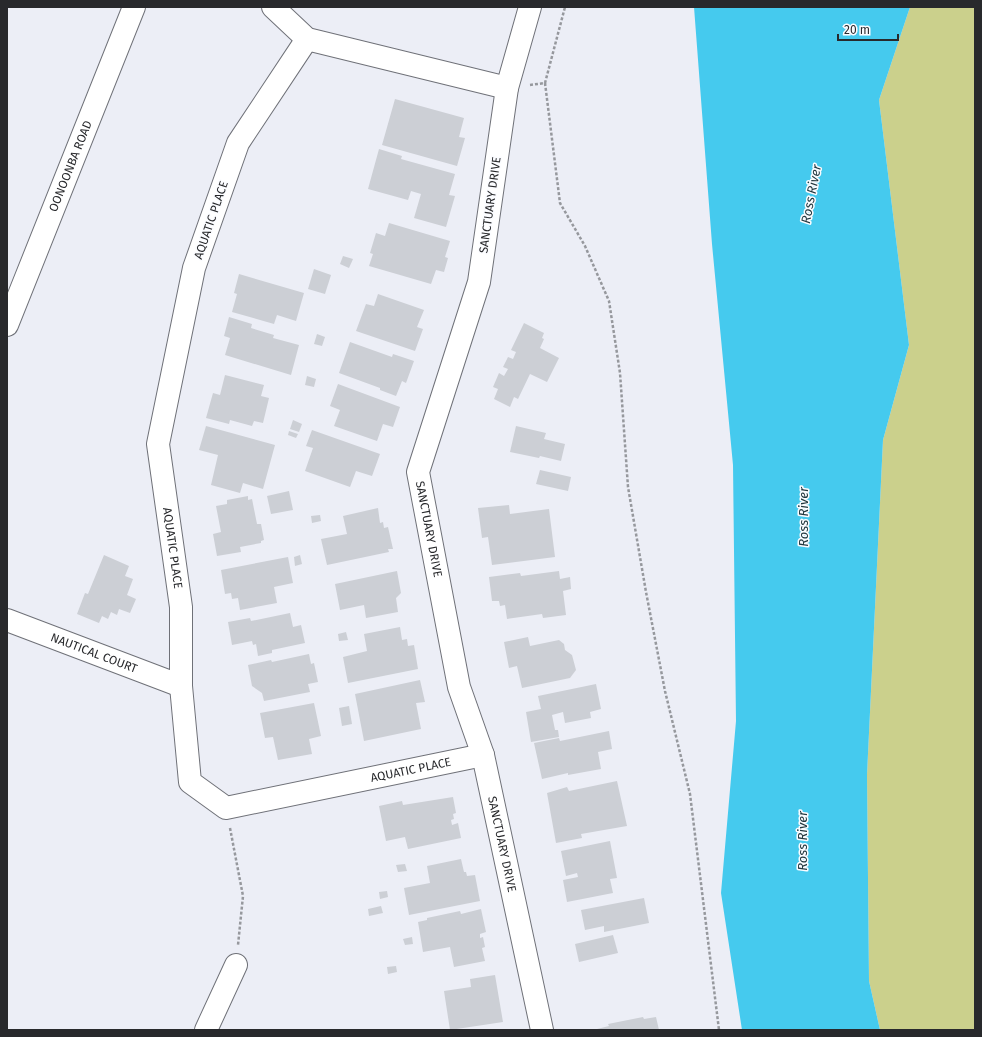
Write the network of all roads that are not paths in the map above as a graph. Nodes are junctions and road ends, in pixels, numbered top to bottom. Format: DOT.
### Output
graph roads {
  1 [pos="134,7"];
  2 [pos="273,7"];
  3 [pos="530,7"];
  4 [pos="307,39"];
  5 [pos="506,88"];
  6 [pos="7,325"];
  7 [pos="7,620"];
  8 [pos="182,686"];
  9 [pos="483,755"];
  10 [pos="236,966"];
  11 [pos="206,1030"];
  12 [pos="542,1030"];
  1 -- 6 [label="street, OONOONBA ROAD"];
  2 -- 4 [label="street"];
  3 -- 5 [label="street, SANCTUARY DRIVE"];
  4 -- 5 [label="street"];
  4 -- 8 [label="street, AQUATIC PLACE"];
  5 -- 9 [label="street, SANCTUARY DRIVE"];
  7 -- 8 [label="street, NAUTICAL COURT"];
  8 -- 9 [label="street, AQUATIC PLACE"];
  9 -- 12 [label="street, SANCTUARY DRIVE"];
  10 -- 11 [label="street"];
}
